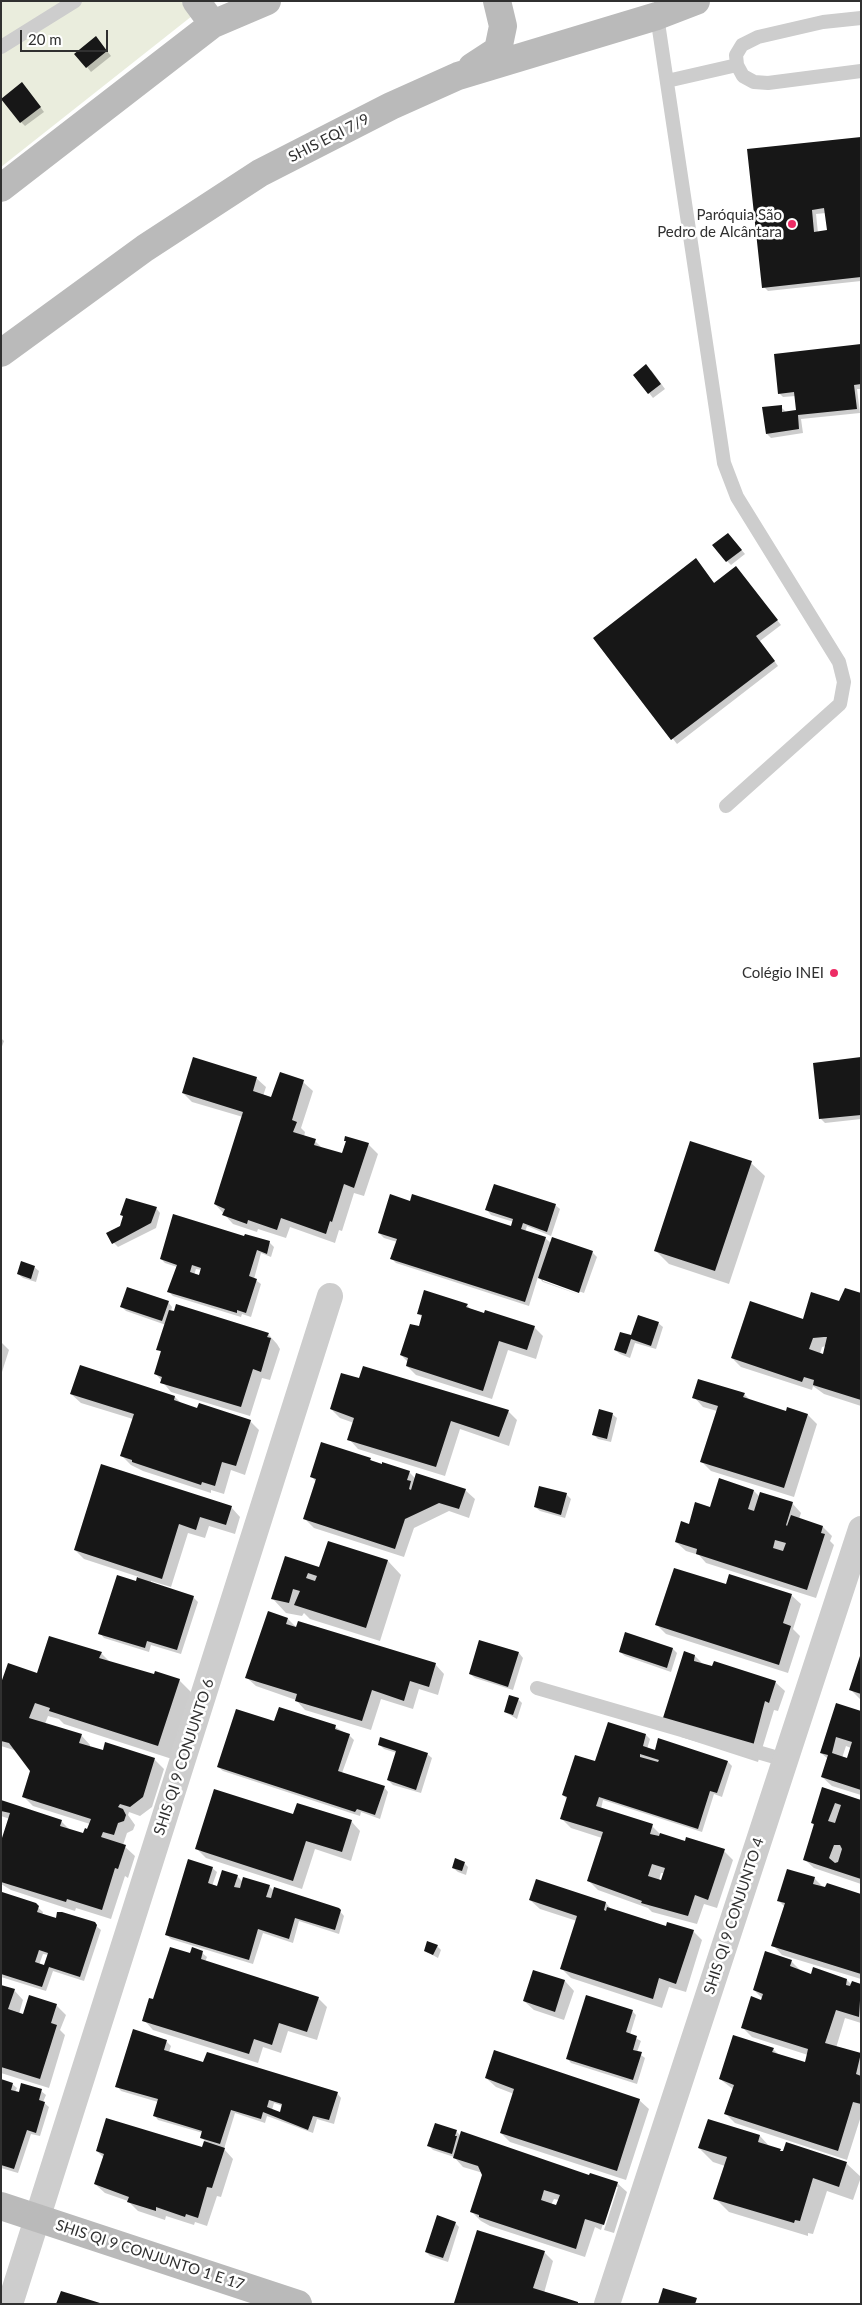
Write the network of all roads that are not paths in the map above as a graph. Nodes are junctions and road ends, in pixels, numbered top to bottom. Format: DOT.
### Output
graph roads {
  1 [pos="75,1"];
  2 [pos="196,1"];
  3 [pos="267,1"];
  4 [pos="497,1"];
  5 [pos="696,1"];
  6 [pos="657,16"];
  7 [pos="861,18"];
  8 [pos="212,24"];
  9 [pos="1,47"];
  10 [pos="737,65"];
  11 [pos="861,70"];
  12 [pos="458,76"];
  13 [pos="667,82"];
  14 [pos="1,188"];
  15 [pos="1,353"];
  16 [pos="726,806"];
  17 [pos="330,1296"];
  18 [pos="861,1529"];
  19 [pos="537,1688"];
  20 [pos="785,1760"];
  21 [pos="1,2206"];
  22 [pos="38,2218"];
  23 [pos="10,2304"];
  24 [pos="298,2304"];
  25 [pos="607,2304"];
  1 -- 9 [label="lane"];
  2 -- 8 [label="street"];
  3 -- 8 [label="street"];
  4 -- 12 [label="street"];
  5 -- 6 [label="street, SHIS EQI 7/9"];
  6 -- 12 [label="street, SHIS EQI 7/9"];
  6 -- 13 [label="lane"];
  7 -- 10 [label="lane"];
  8 -- 14 [label="street"];
  10 -- 11 [label="lane"];
  10 -- 13 [label="lane"];
  12 -- 15 [label="street, SHIS EQI 7/9"];
  13 -- 16 [label="lane"];
  17 -- 22 [label="street, SHIS QI 9 CONJUNTO 6"];
  18 -- 20 [label="street, SHIS QI 9 CONJUNTO 4"];
  19 -- 20 [label="lane"];
  20 -- 25 [label="street, SHIS QI 9 CONJUNTO 4"];
  21 -- 22 [label="street, SHIS QI 9 CONJUNTO 1 E 17"];
  22 -- 23 [label="street, SHIS QI 9 CONJUNTO 6"];
  22 -- 24 [label="street, SHIS QI 9 CONJUNTO 1 E 17"];
}
